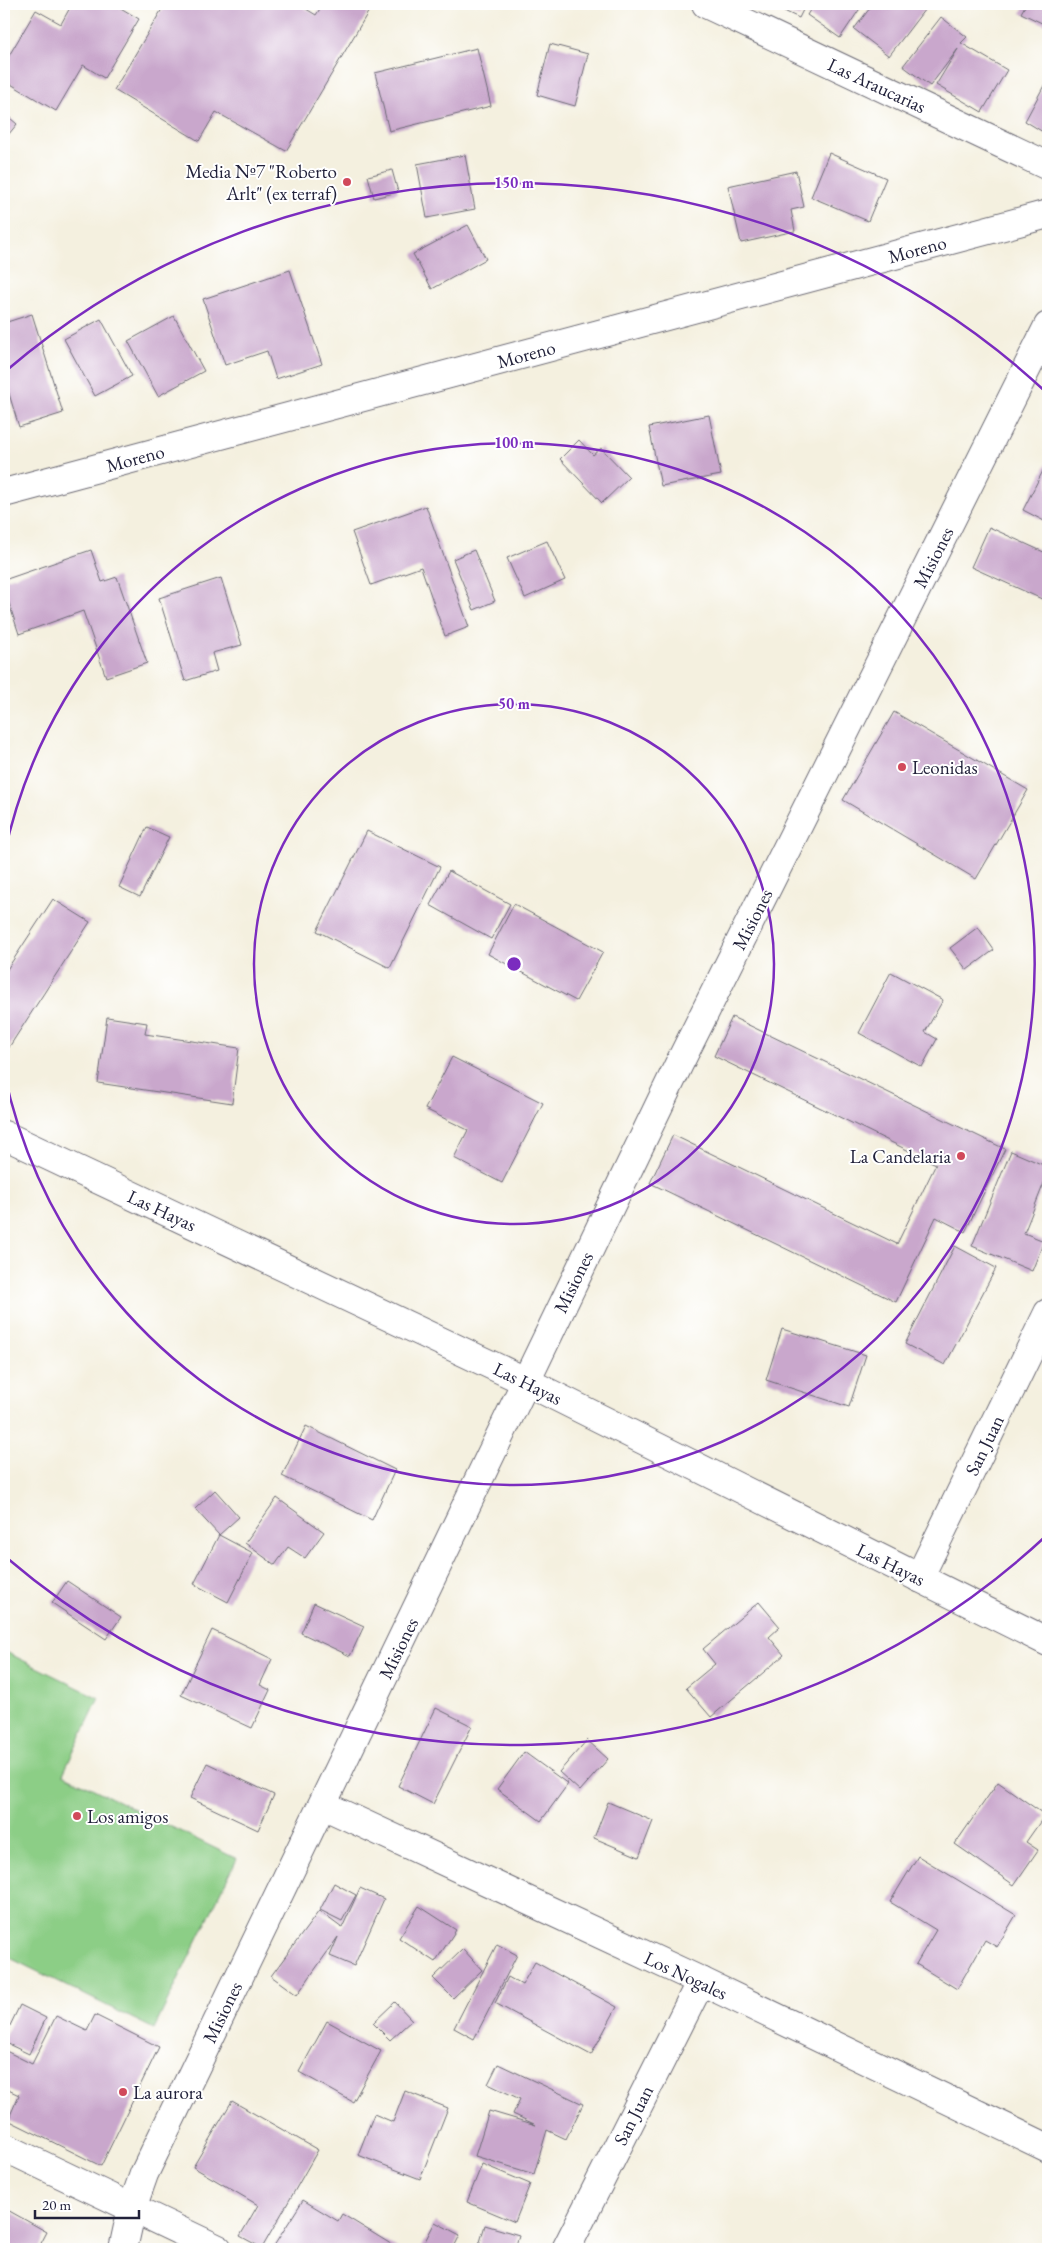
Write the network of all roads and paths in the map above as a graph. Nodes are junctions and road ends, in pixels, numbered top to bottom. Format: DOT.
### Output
graph roads {
  1 [pos="706,4"];
  2 [pos="1048,166"];
  3 [pos="1048,214"];
  4 [pos="1048,326"];
  5 [pos="4,493"];
  6 [pos="4,1135"];
  7 [pos="1048,1313"];
  8 [pos="526,1381"];
  9 [pos="919,1578"];
  10 [pos="1048,1642"];
  11 [pos="323,1805"];
  12 [pos="701,1981"];
  13 [pos="4,2147"];
  14 [pos="1048,2148"];
  15 [pos="132,2208"];
  16 [pos="123,2249"];
  17 [pos="218,2249"];
  18 [pos="566,2249"];
  1 -- 2 [label="street, Las Araucarias"];
  3 -- 5 [label="street, Moreno"];
  4 -- 8 [label="street, Misiones"];
  6 -- 8 [label="street, Las Hayas"];
  7 -- 9 [label="street, San Juan"];
  8 -- 9 [label="street, Las Hayas"];
  8 -- 11 [label="street, Misiones"];
  9 -- 10 [label="street, Las Hayas"];
  11 -- 12 [label="street, Los Nogales"];
  11 -- 15 [label="street, Misiones"];
  12 -- 14 [label="street, Los Nogales"];
  12 -- 18 [label="street, San Juan"];
  13 -- 15 [label="street"];
  15 -- 16 [label="street, Misiones"];
  15 -- 17 [label="street"];
}
